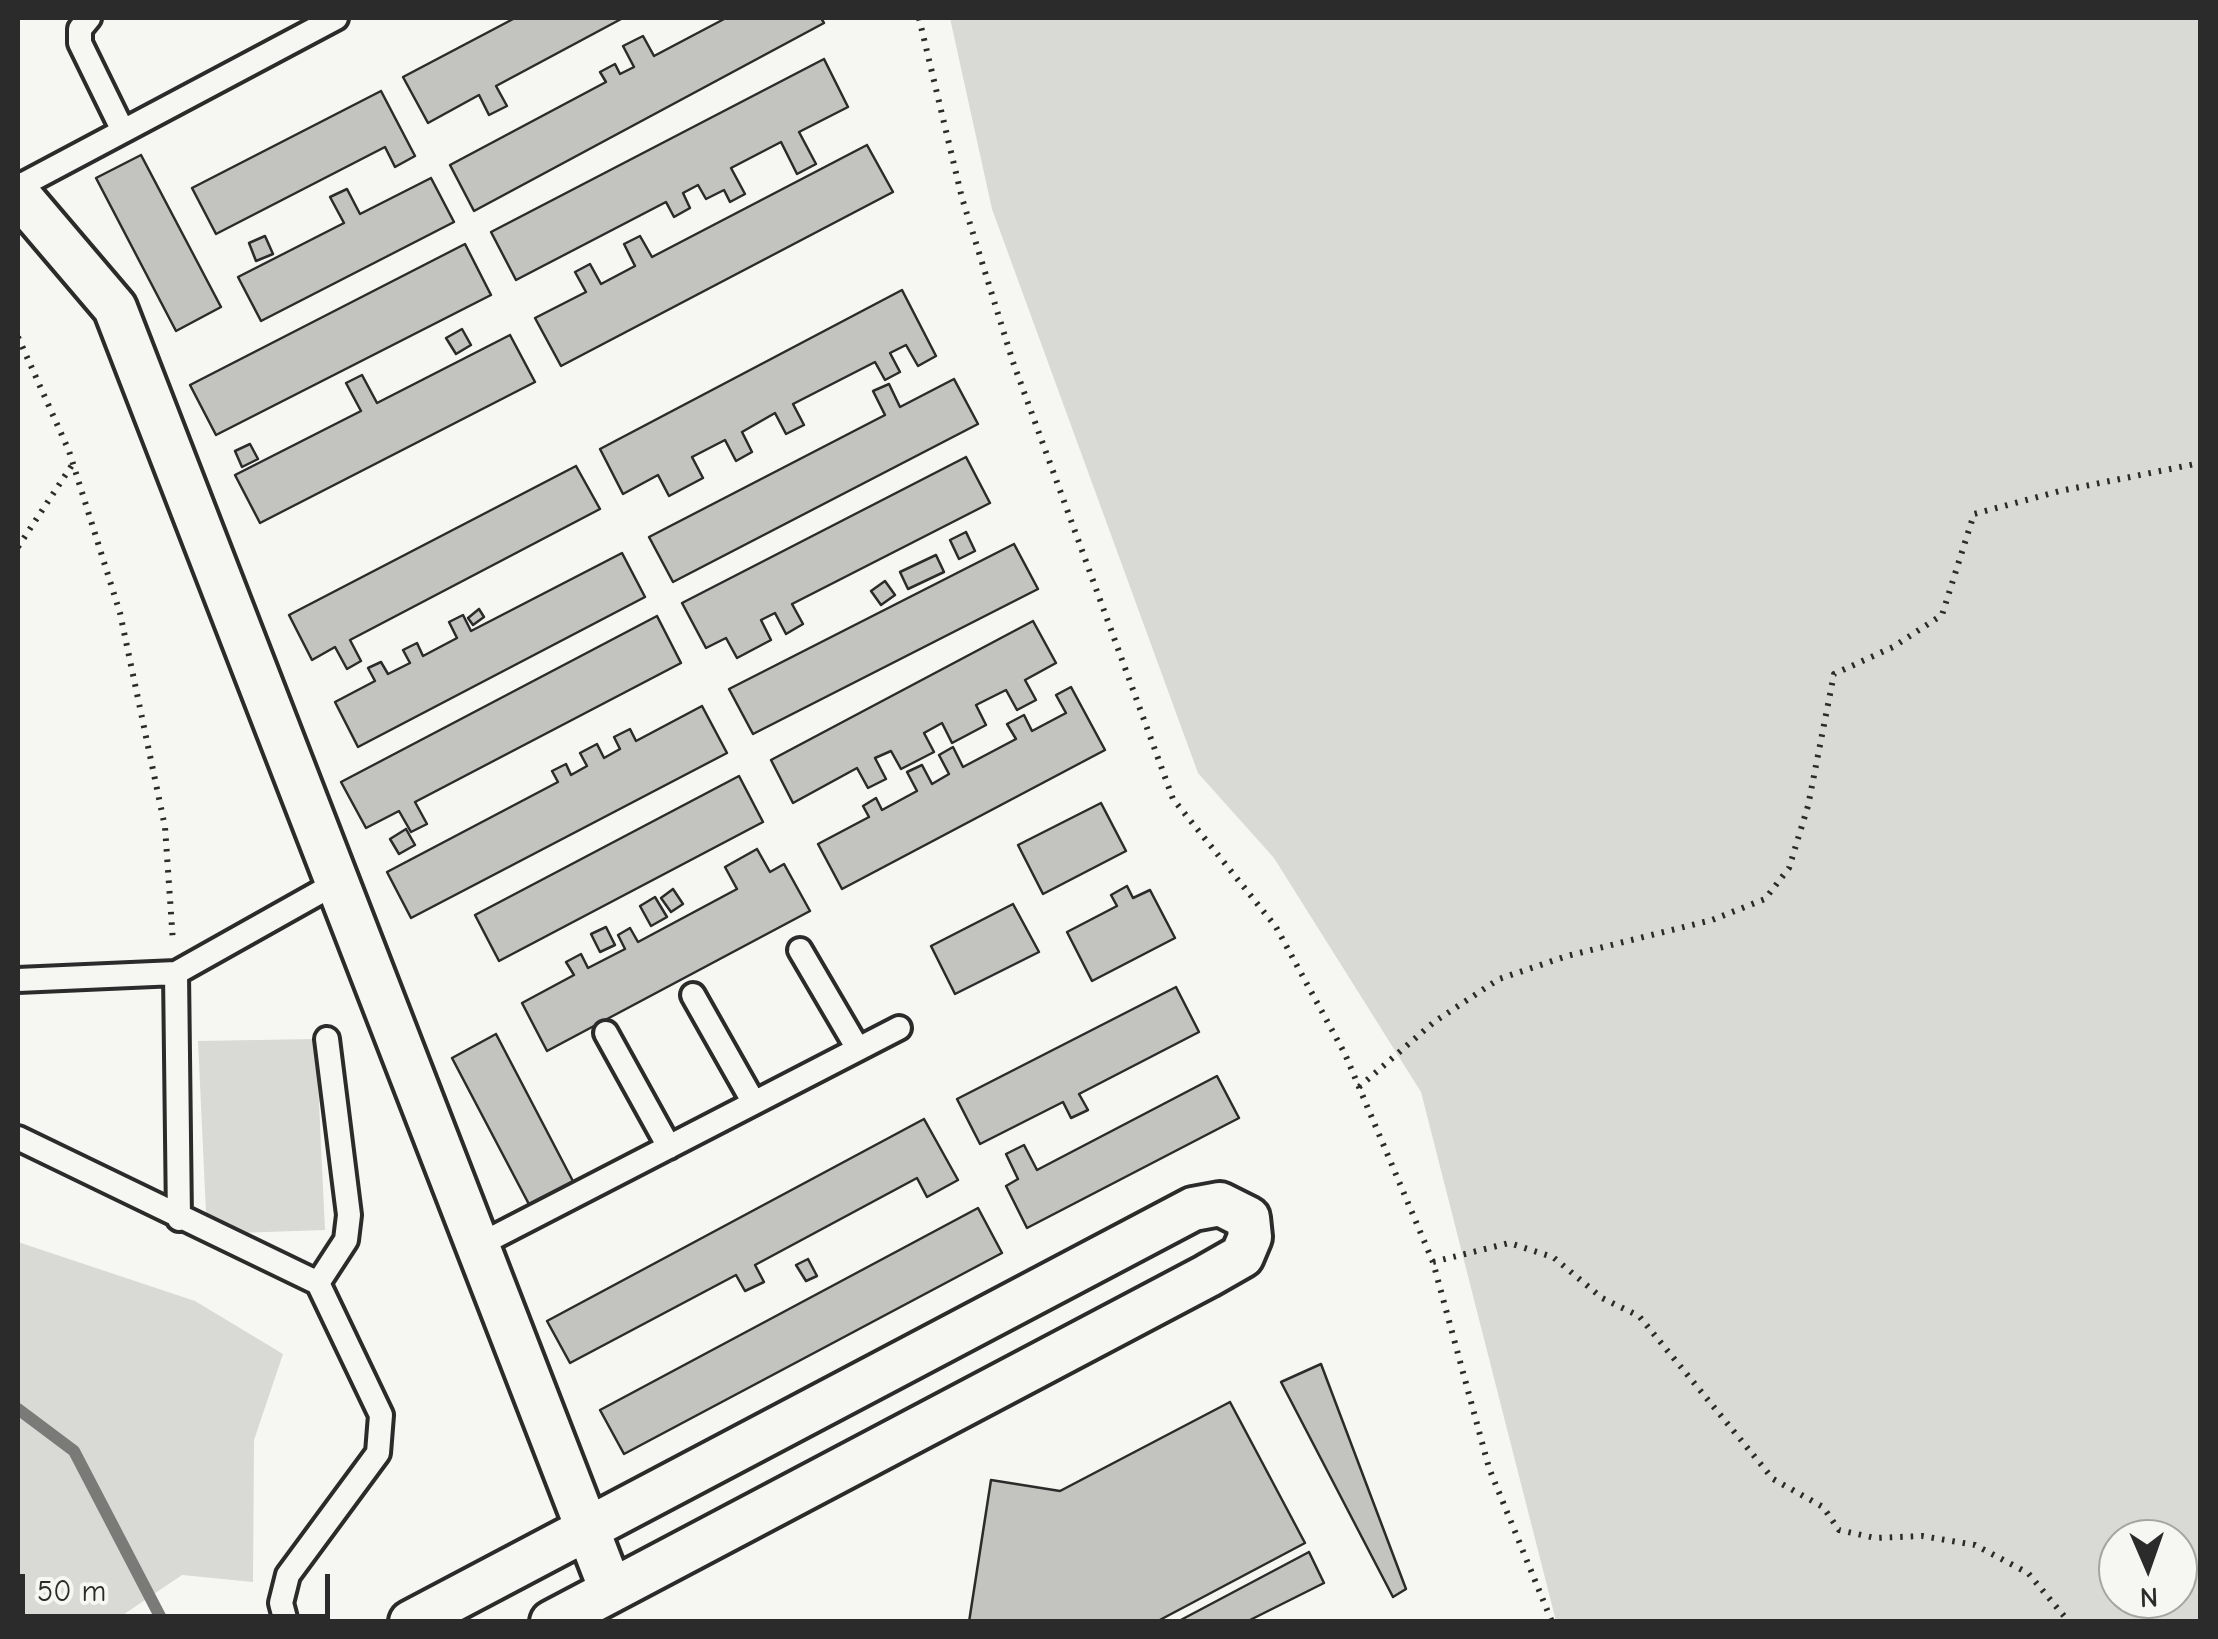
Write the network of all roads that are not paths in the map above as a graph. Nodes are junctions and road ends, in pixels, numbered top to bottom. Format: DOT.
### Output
graph roads {
  1 [pos="89,18"];
  2 [pos="336,18"];
  3 [pos="123,130"];
  4 [pos="18,191"];
  5 [pos="338,882"];
  6 [pos="800,950"];
  7 [pos="176,973"];
  8 [pos="18,980"];
  9 [pos="693,995"];
  10 [pos="899,1028"];
  11 [pos="606,1033"];
  12 [pos="327,1039"];
  13 [pos="858,1049"];
  14 [pos="754,1103"];
  15 [pos="18,1138"];
  16 [pos="669,1147"];
  17 [pos="179,1219"];
  18 [pos="479,1245"];
  19 [pos="318,1283"];
  20 [pos="588,1530"];
  21 [pos="612,1590"];
  22 [pos="286,1622"];
  23 [pos="411,1622"];
  24 [pos="552,1622"];
  1 -- 3 [label="lane"];
  2 -- 3 [label="lane"];
  3 -- 4 [label="lane"];
  4 -- 5 [label="street"];
  5 -- 7 [label="lane"];
  5 -- 18 [label="street"];
  6 -- 13 [label="lane"];
  7 -- 8 [label="lane"];
  7 -- 17 [label="lane"];
  9 -- 14 [label="lane"];
  10 -- 13 [label="lane"];
  11 -- 16 [label="lane"];
  12 -- 19 [label="lane"];
  13 -- 14 [label="lane"];
  14 -- 16 [label="lane"];
  15 -- 17 [label="lane"];
  16 -- 18 [label="lane"];
  17 -- 19 [label="lane"];
  18 -- 20 [label="street"];
  19 -- 22 [label="lane"];
  20 -- 21 [label="street"];
  20 -- 21 [label="street"];
  20 -- 23 [label="street"];
  21 -- 24 [label="street"];
}
